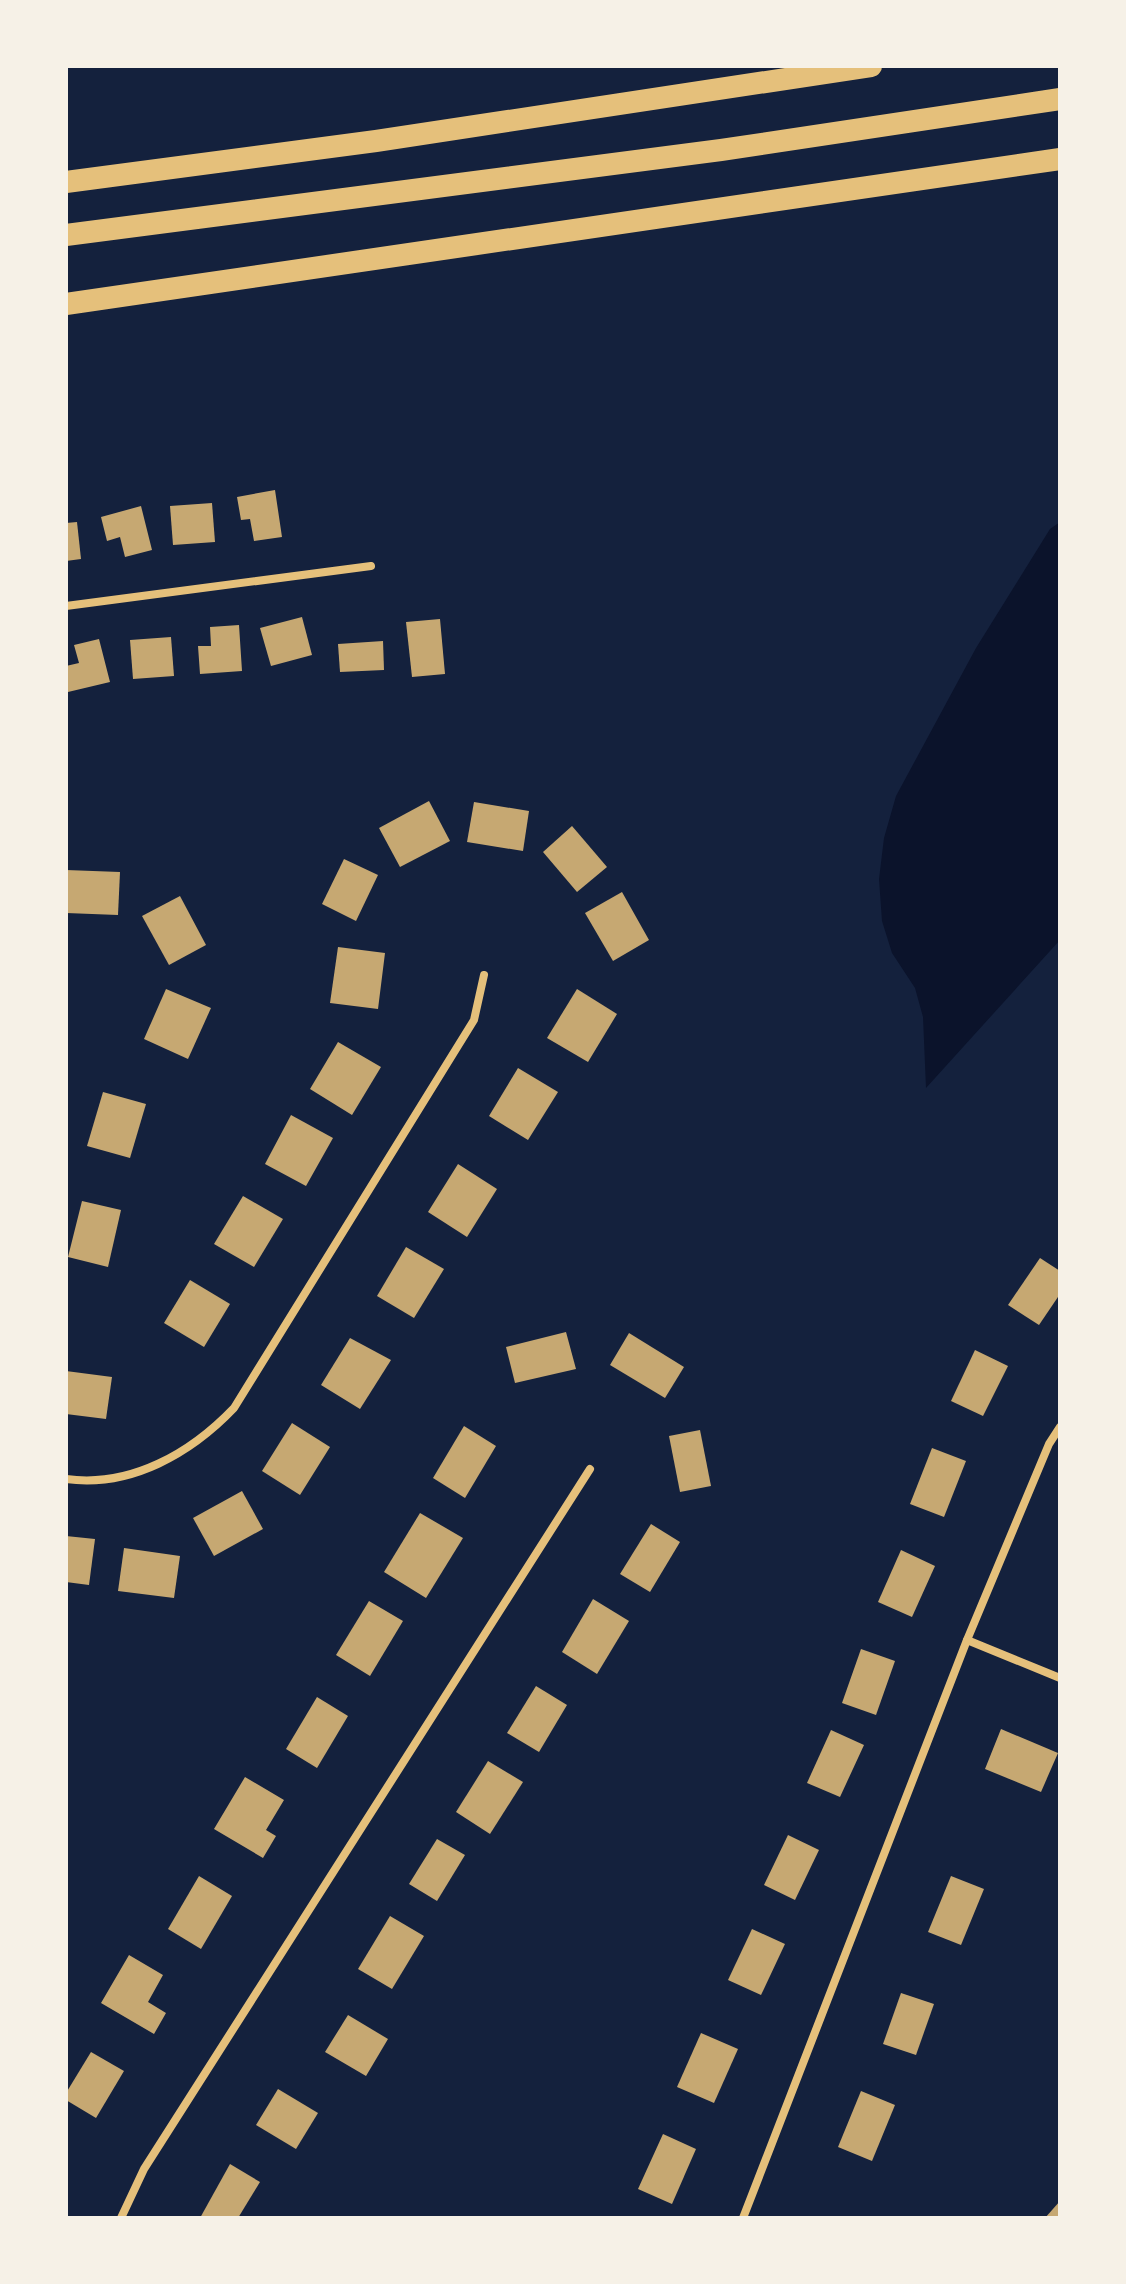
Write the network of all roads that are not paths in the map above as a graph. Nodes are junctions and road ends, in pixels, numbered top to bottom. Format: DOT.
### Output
graph roads {
  1 [pos="871,66"];
  2 [pos="1060,99"];
  3 [pos="1060,159"];
  4 [pos="66,182"];
  5 [pos="66,235"];
  6 [pos="66,304"];
  7 [pos="371,566"];
  8 [pos="66,606"];
  9 [pos="484,975"];
  10 [pos="1060,1427"];
  11 [pos="590,1469"];
  12 [pos="66,1479"];
  13 [pos="967,1640"];
  14 [pos="1060,1678"];
  15 [pos="121,2218"];
  16 [pos="743,2218"];
  1 -- 4 [label="highway"];
  2 -- 5 [label="highway"];
  3 -- 6 [label="highway"];
  7 -- 8 [label="street"];
  9 -- 12 [label="street"];
  10 -- 13 [label="street"];
  11 -- 15 [label="street"];
  13 -- 14 [label="street"];
  13 -- 16 [label="street"];
}
